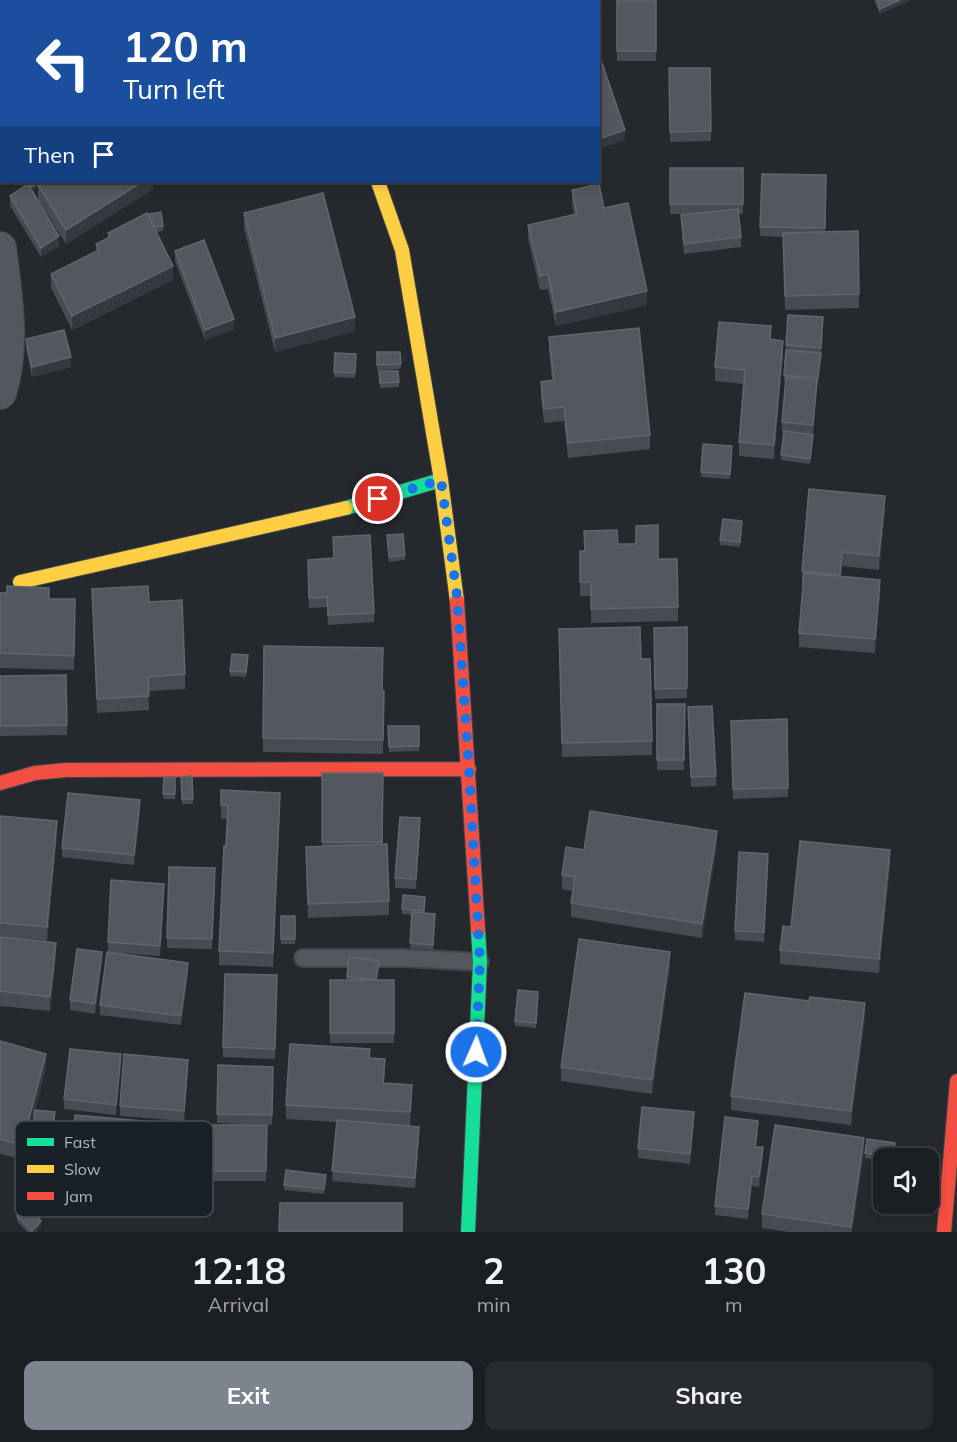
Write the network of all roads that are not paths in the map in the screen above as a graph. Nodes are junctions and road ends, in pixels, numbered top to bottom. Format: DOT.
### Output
graph roads {
  1 [pos="378,183"];
  2 [pos="0,248"];
  3 [pos="0,393"];
  4 [pos="441,480"];
  5 [pos="20,582"];
  6 [pos="469,769"];
  7 [pos="0,783"];
  8 [pos="303,958"];
  9 [pos="480,962"];
  10 [pos="957,1081"];
  11 [pos="468,1232"];
  12 [pos="944,1232"];
  1 -- 4 [label="street"];
  2 -- 3 [label="street"];
  4 -- 5 [label="street"];
  4 -- 6 [label="street"];
  6 -- 7 [label="street"];
  6 -- 9 [label="street"];
  8 -- 9 [label="lane"];
  9 -- 11 [label="street"];
  10 -- 12 [label="street"];
}
